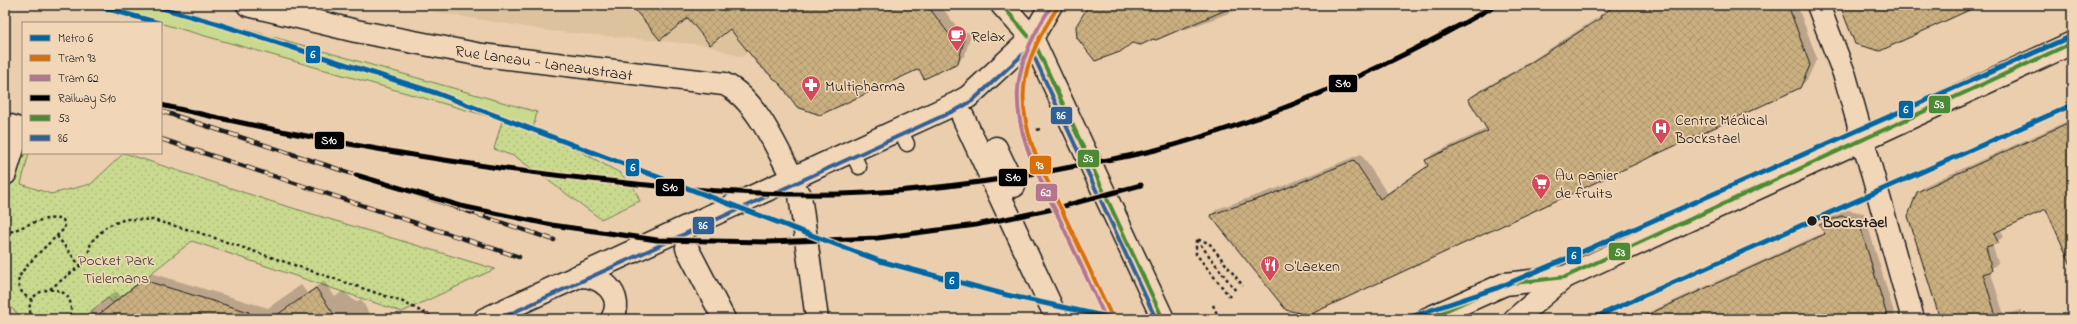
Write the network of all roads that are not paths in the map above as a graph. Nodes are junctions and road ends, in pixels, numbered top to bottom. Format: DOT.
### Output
graph roads {
  1 [pos="248,5"];
  2 [pos="1002,5"];
  3 [pos="1050,5"];
  4 [pos="1818,5"];
  5 [pos="1025,31"];
  6 [pos="2072,43"];
  7 [pos="963,117"];
  8 [pos="5,124"];
  9 [pos="1862,139"];
  10 [pos="994,149"];
  11 [pos="5,174"];
  12 [pos="1014,186"];
  13 [pos="797,187"];
  14 [pos="687,248"];
  15 [pos="1565,277"];
  16 [pos="572,278"];
  17 [pos="616,314"];
  18 [pos="486,319"];
  19 [pos="724,319"];
  20 [pos="817,319"];
  21 [pos="1057,319"];
  22 [pos="1163,319"];
  23 [pos="1427,319"];
  24 [pos="1515,319"];
  25 [pos="1913,319"];
  1 -- 13 [label="street, Rue Laneau - Laneaustraat"];
  2 -- 5 [label="street"];
  3 -- 5 [label="street"];
  4 -- 9 [label="street"];
  5 -- 13 [label="street"];
  5 -- 22 [label="street"];
  6 -- 9 [label="street"];
  7 -- 10 [label="street"];
  8 -- 11 [label="street"];
  9 -- 15 [label="street"];
  9 -- 25 [label="street"];
  10 -- 12 [label="street"];
  10 -- 21 [label="street"];
  13 -- 16 [label="street"];
  13 -- 20 [label="street"];
  14 -- 19 [label="street"];
  15 -- 23 [label="street"];
  15 -- 24 [label="street"];
  16 -- 17 [label="street"];
  16 -- 18 [label="street"];
}
